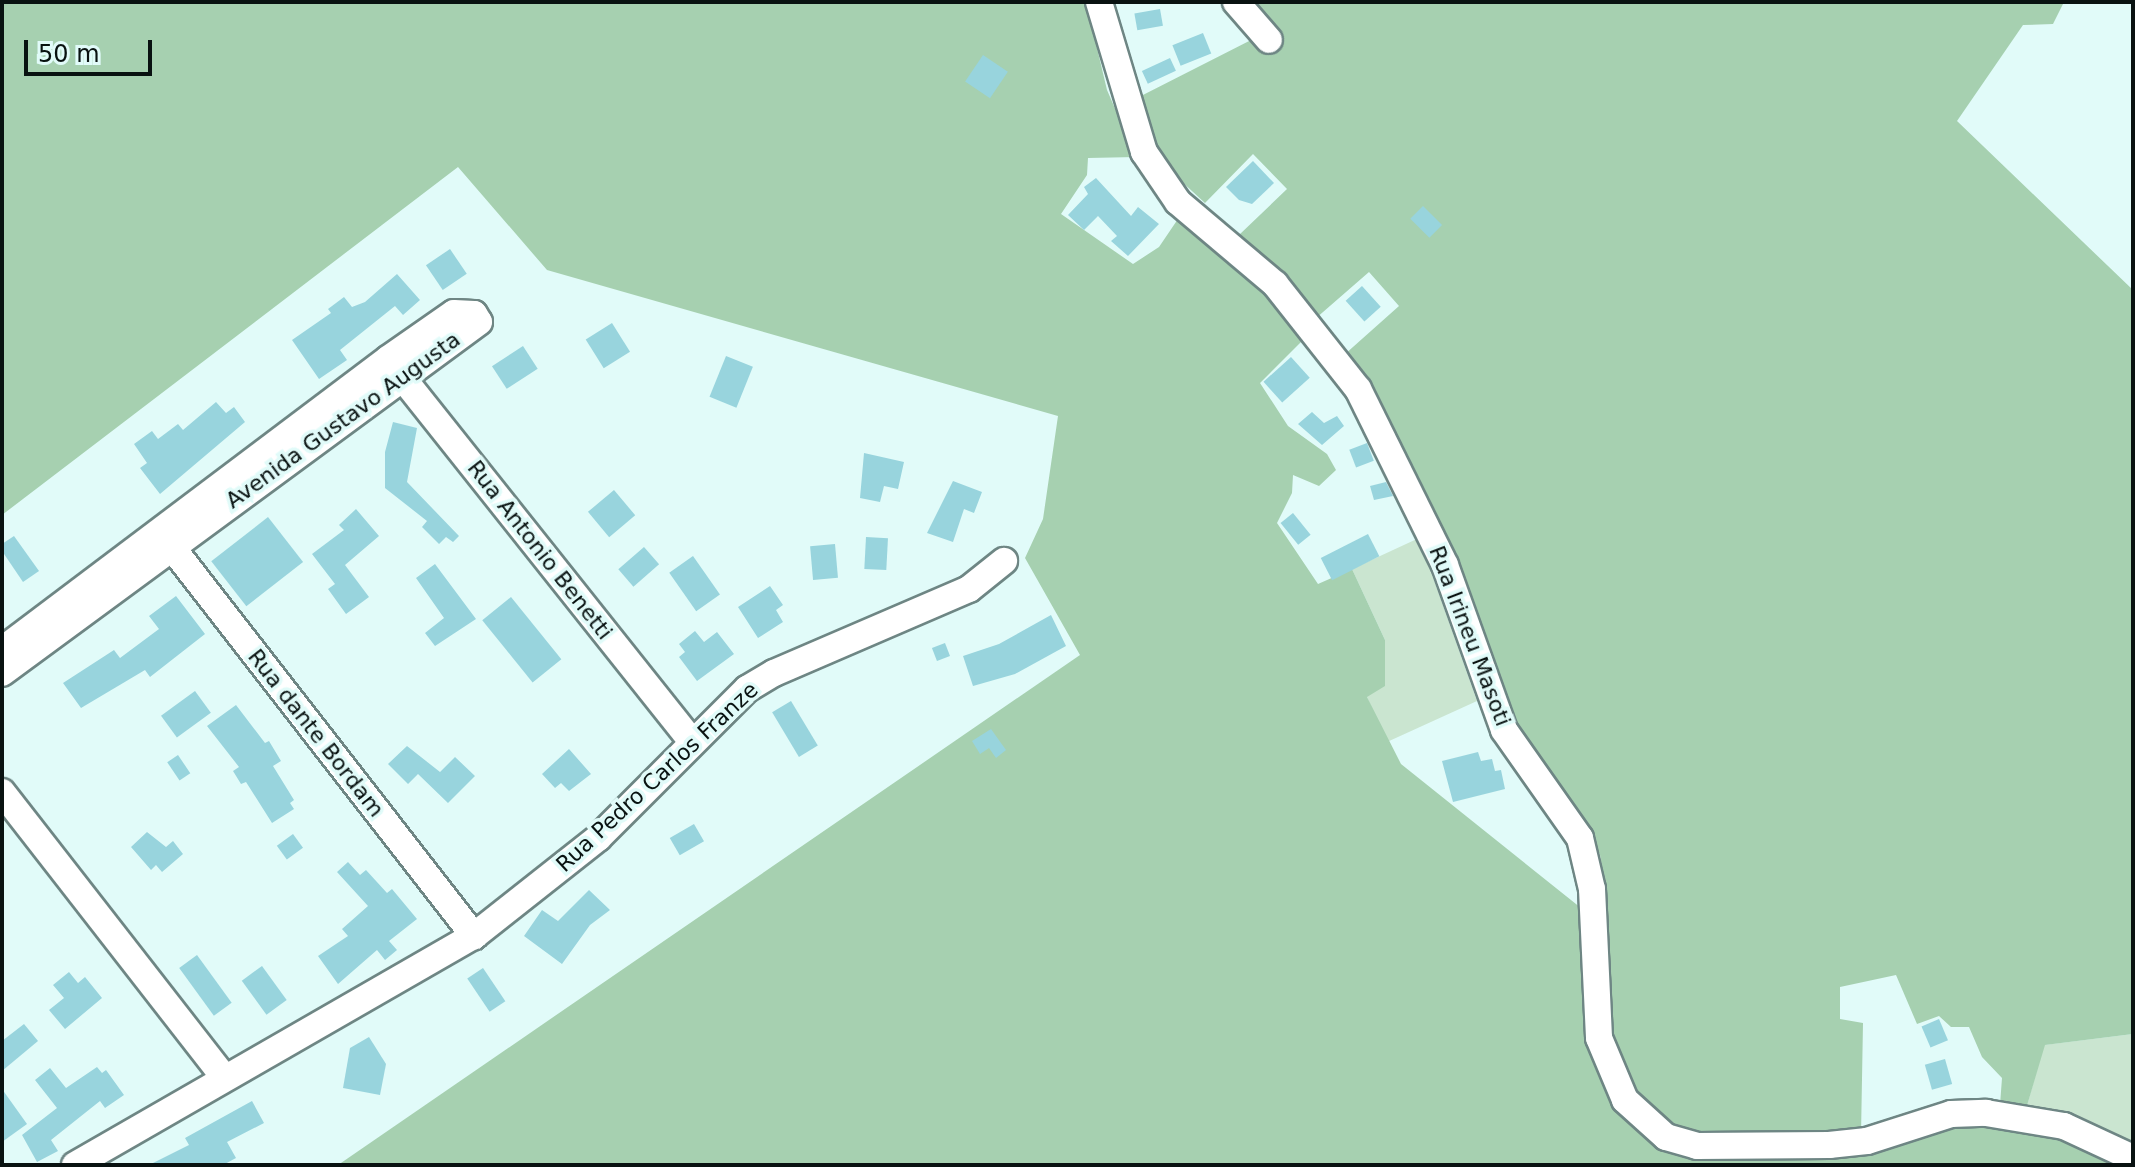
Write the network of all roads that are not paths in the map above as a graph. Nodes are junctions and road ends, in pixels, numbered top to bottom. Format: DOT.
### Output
graph roads {
  1 [pos="1099,2"];
  2 [pos="1236,2"];
  3 [pos="1269,40"];
  4 [pos="395,368"];
  5 [pos="164,537"];
  6 [pos="1004,561"];
  7 [pos="2,650"];
  8 [pos="2,673"];
  9 [pos="691,740"];
  10 [pos="2,792"];
  11 [pos="474,936"];
  12 [pos="223,1076"];
  13 [pos="2133,1158"];
  14 [pos="75,1165"];
  1 -- 13 [label="street, Rua Irineu Masoti"];
  2 -- 3 [label="street"];
  4 -- 5 [label="street, Avenida Gustavo Augusta"];
  4 -- 9 [label="street, Rua Antonio Benetti"];
  5 -- 7 [label="street, Avenida Gustavo Augusta"];
  5 -- 8 [label="street, Avenida Gustavo Augusta"];
  5 -- 11 [label="street, Rua dante Bordam"];
  6 -- 9 [label="street, Rua Pedro Carlos Franze"];
  9 -- 11 [label="street, Rua Pedro Carlos Franze"];
  10 -- 12 [label="street"];
  11 -- 12 [label="street, Rua Pedro Carlos Franze"];
  12 -- 14 [label="street, Rua Pedro Carlos Franze"];
}
